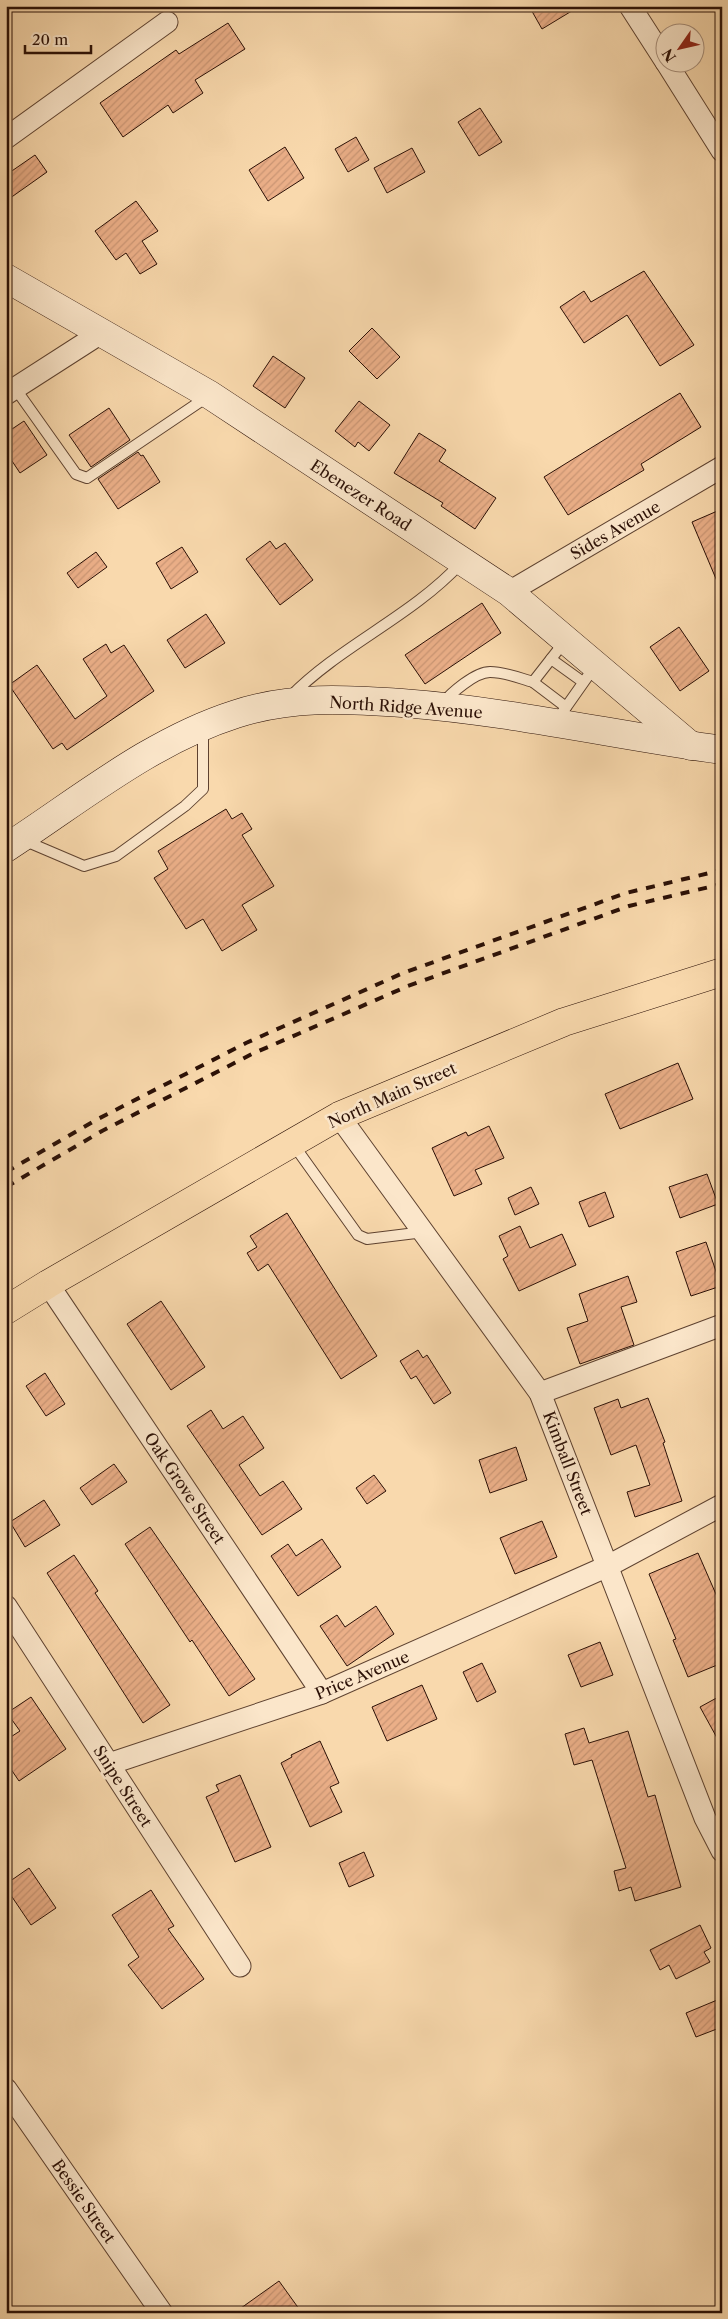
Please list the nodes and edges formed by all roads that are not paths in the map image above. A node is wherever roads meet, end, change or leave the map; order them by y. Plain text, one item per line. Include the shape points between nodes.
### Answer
1 (630, 6) edge
2 (167, 22) dead end
3 (656, 46) edge
4 (672, 72) edge
5 (6, 138) edge
6 (722, 151) edge
7 (6, 278) edge
8 (101, 333) junction
9 (11, 391) edge
10 (210, 395) junction
11 (722, 467) edge
12 (462, 562) junction
13 (509, 592) junction
14 (558, 650) junction
15 (589, 674) junction
16 (532, 682) junction
17 (284, 703) junction
18 (439, 706) junction
19 (561, 714) junction
20 (203, 727) junction
21 (691, 746) junction
22 (722, 750) edge
23 (13, 843) edge
24 (722, 972) edge
25 (339, 1116) junction
26 (292, 1143) junction
27 (424, 1232) junction
28 (48, 1284) junction
29 (6, 1310) edge
30 (722, 1325) edge
31 (540, 1393) junction
32 (722, 1505) edge
33 (608, 1566) junction
34 (6, 1606) edge
35 (322, 1693) junction
36 (109, 1764) junction
37 (722, 1851) edge
38 (240, 1966) dead end
39 (6, 2089) edge
40 (162, 2313) edge

1 - 3 street
2 - 5 street
4 - 6 street
7 - 8 street, Ebenezer Road
8 - 9 street
8 - 10 street, Ebenezer Road
9 - 10 lane via 76,474 87,478
10 - 12 street, Ebenezer Road
11 - 13 street, Sides Avenue
12 - 13 street, Ebenezer Road
12 - 17 lane via 435,589 327,664
13 - 14 street, Ebenezer Road
14 - 15 street, Ebenezer Road
14 - 16 lane
15 - 19 lane
15 - 21 street, Ebenezer Road
16 - 18 lane via 488,672 456,689
16 - 19 lane
17 - 18 street, North Ridge Avenue via 337,699
17 - 20 street, North Ridge Avenue via 236,714
18 - 19 street, North Ridge Avenue
19 - 21 street, North Ridge Avenue
20 - 23 street, North Ridge Avenue via 174,739 115,775
20 - 23 lane via 203,789 116,856 84,866
21 - 22 street, North Ridge Avenue
24 - 25 main road, North Main Street via 564,1022
25 - 26 main road, North Main Street
25 - 27 street, Kimball Street
26 - 27 lane via 358,1236 367,1239
26 - 28 main road, North Main Street
27 - 31 street, Kimball Street
28 - 29 main road, North Main Street
28 - 35 street, Oak Grove Street
30 - 31 street
31 - 33 street, Kimball Street
32 - 33 street, Price Avenue
33 - 35 street, Price Avenue
33 - 37 street, Kimball Street via 705,1818
34 - 36 street, Snipe Street
35 - 36 street, Price Avenue
36 - 38 street, Snipe Street
39 - 40 street, Bessie Street

